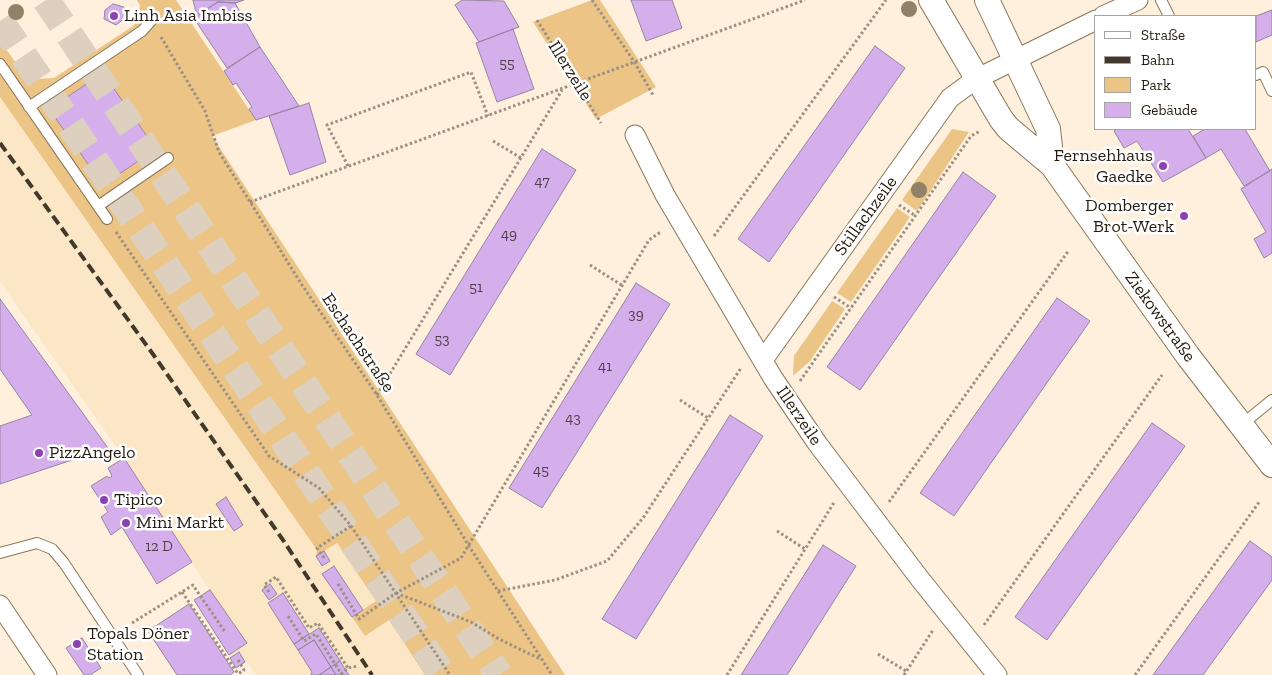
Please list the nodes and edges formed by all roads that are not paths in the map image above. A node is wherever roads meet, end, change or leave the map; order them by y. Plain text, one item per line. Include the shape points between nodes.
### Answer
1 (931, 0) edge
2 (987, 0) edge
3 (1138, 0) edge
4 (1160, 0) edge
5 (1106, 15) edge
6 (1168, 15) edge
7 (151, 21) road end
8 (1094, 21) edge
9 (1013, 60) junction
10 (0, 64) edge
11 (1257, 75) edge
12 (976, 79) junction
13 (1272, 91) edge
14 (29, 107) junction
15 (636, 135) dead end
16 (168, 158) dead end
17 (1052, 165) junction
18 (98, 206) junction
19 (108, 219) road end
20 (763, 360) junction
21 (1272, 400) edge
22 (1240, 426) junction
23 (1272, 465) edge
24 (0, 553) edge
25 (0, 605) edge
26 (46, 675) edge
27 (138, 675) edge
28 (997, 675) edge

1 - 12 street, Ziekowstraße
2 - 9 street, Ziekowstraße
3 - 5 street
4 - 6 lane
7 - 14 lane via 142,31
8 - 9 street, Stillachzeile
9 - 12 street, Stillachzeile
9 - 17 street, Ziekowstraße via 1048,129
10 - 14 lane
11 - 13 lane via 1263,72
12 - 17 street, Ziekowstraße via 1008,128
12 - 20 street, Stillachzeile via 950,98
14 - 18 lane
15 - 20 street, Illerzeile via 665,195
16 - 18 lane
17 - 22 street, Ziekowstraße
18 - 19 lane
20 - 28 street, Illerzeile via 817,443
21 - 22 lane
22 - 23 street, Ziekowstraße
24 - 27 lane via 37,543 52,549
25 - 26 street

